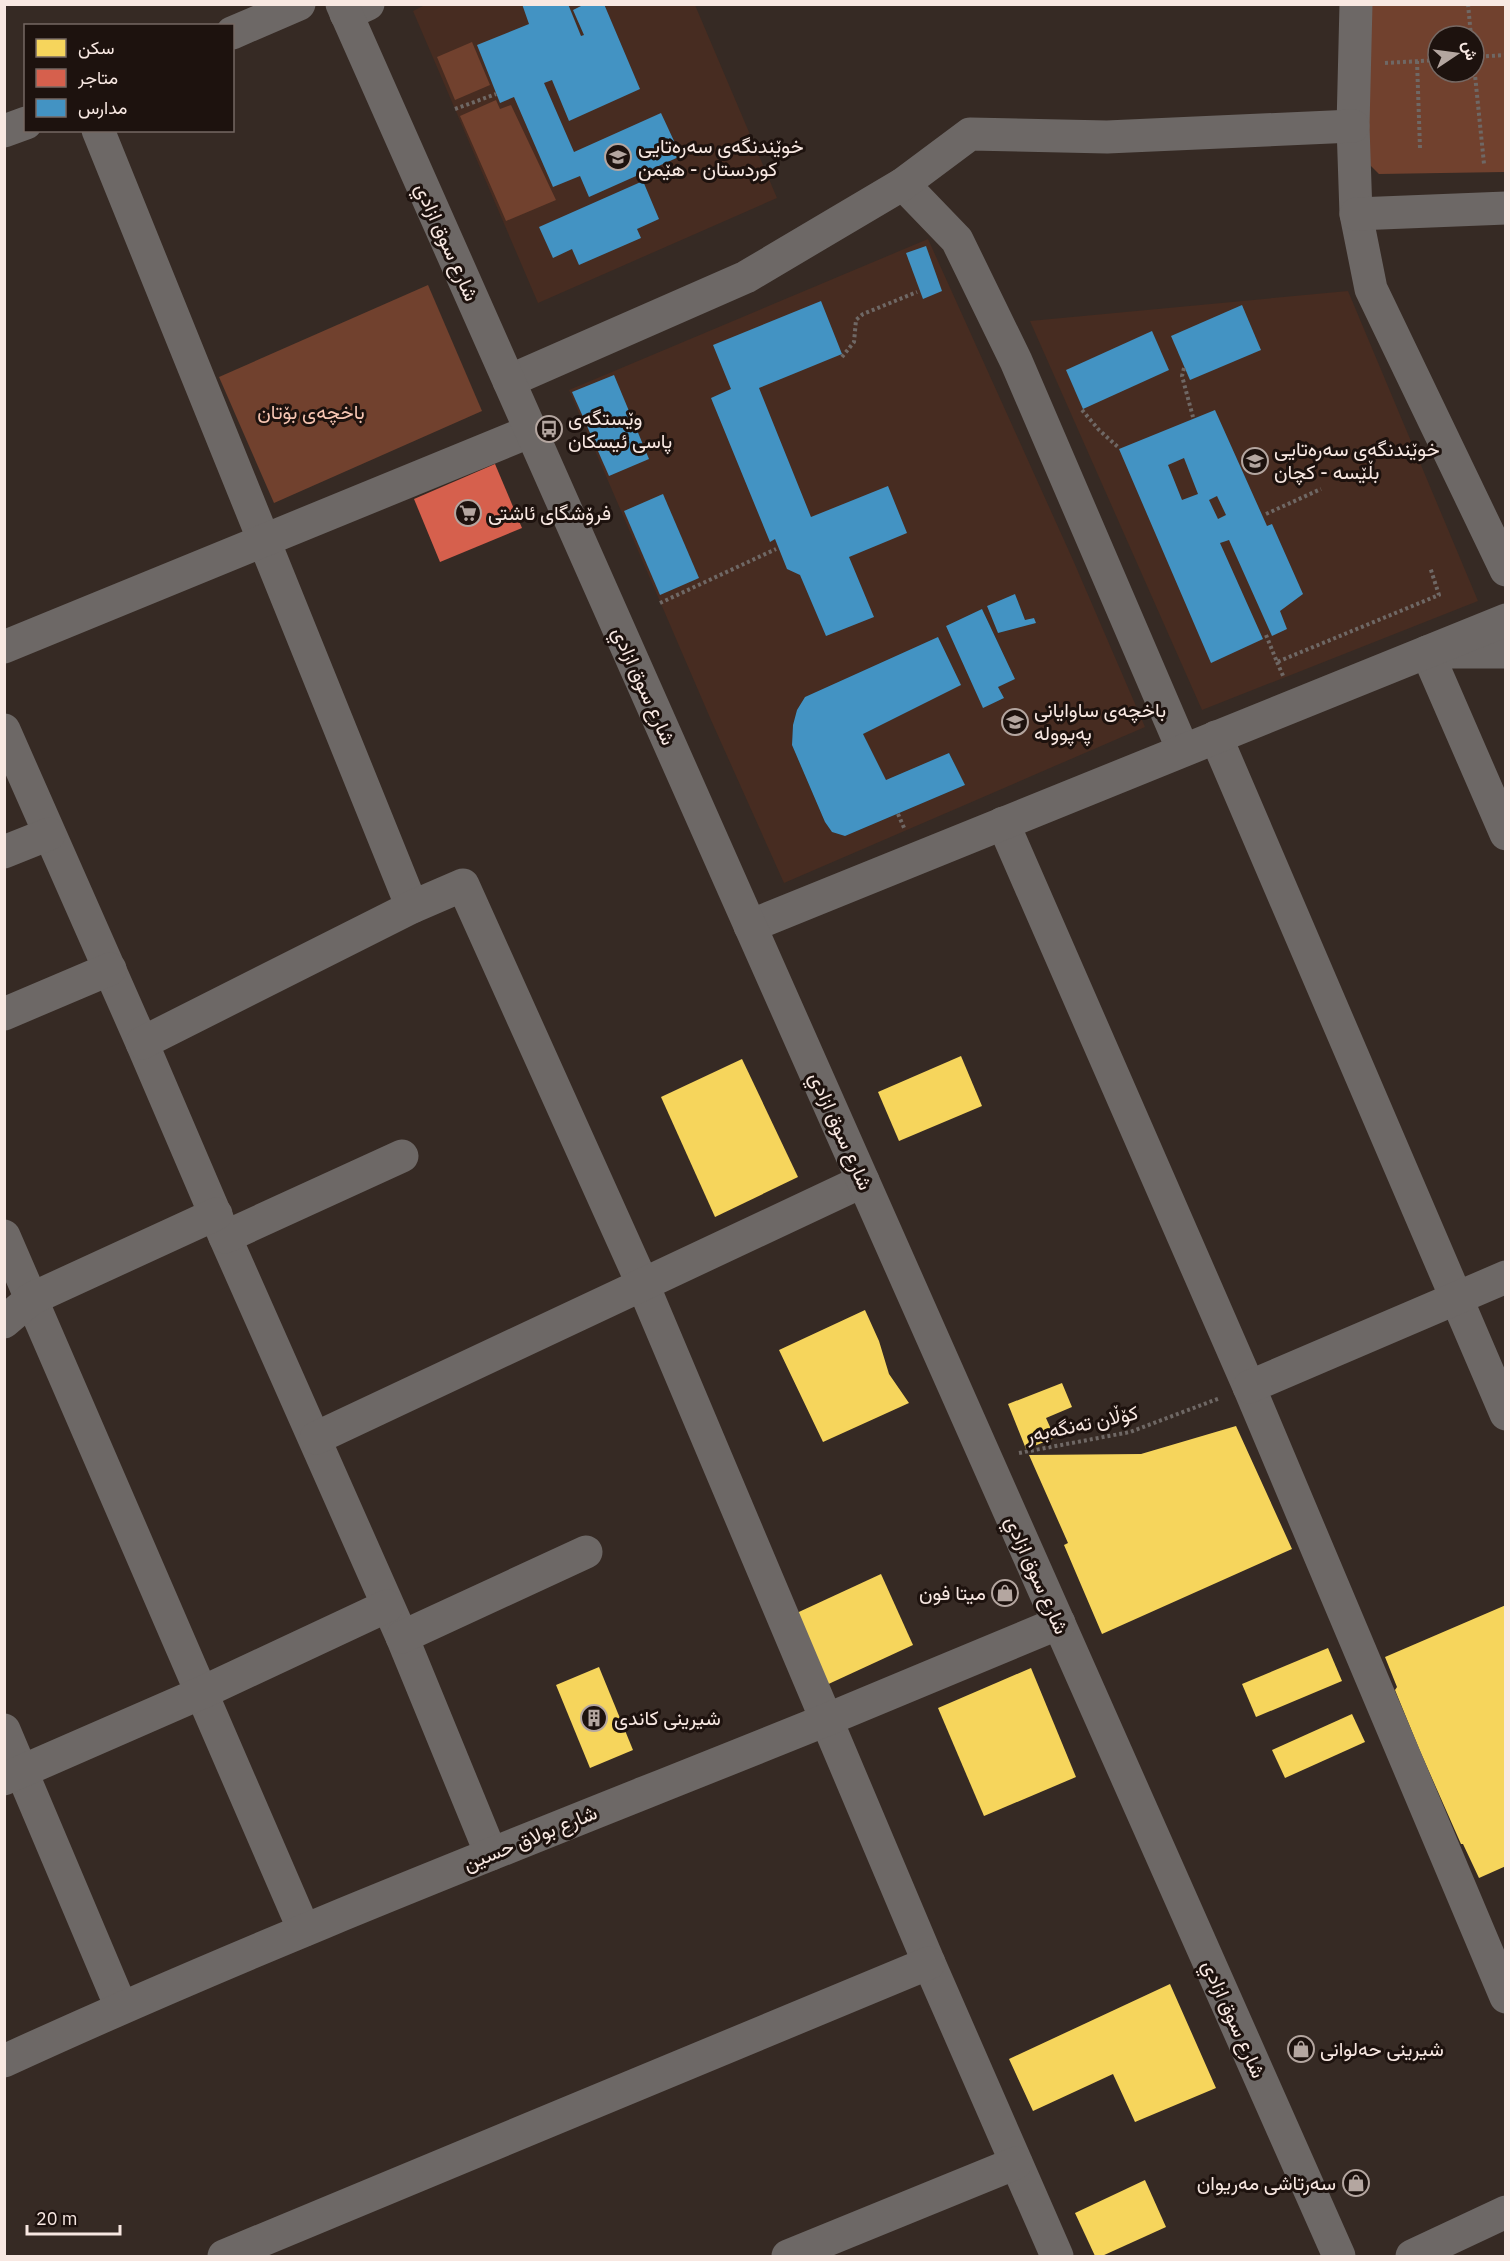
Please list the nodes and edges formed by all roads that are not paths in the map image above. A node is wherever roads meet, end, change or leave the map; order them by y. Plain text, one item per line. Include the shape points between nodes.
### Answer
1 (299, 4) edge
2 (1356, 4) edge
3 (352, 8) edge
4 (234, 32) edge
5 (24, 124) edge
6 (1353, 126) junction
7 (4, 131) edge
8 (99, 132) edge
9 (903, 184) junction
10 (1506, 208) edge
11 (1356, 214) junction
12 (509, 381) junction
13 (531, 431) junction
14 (262, 540) junction
15 (1506, 570) edge
16 (1506, 620) edge
17 (4, 646) edge
18 (1427, 652) junction
19 (1506, 652) edge
20 (4, 730) edge
21 (1216, 737) junction
22 (1184, 750) junction
23 (1004, 823) junction
24 (49, 834) junction
25 (1506, 834) edge
26 (4, 852) edge
27 (412, 907) junction
28 (750, 926) junction
29 (110, 969) junction
30 (4, 1014) edge
31 (142, 1043) junction
32 (402, 1156) dead end
33 (863, 1181) junction
34 (220, 1226) junction
35 (4, 1236) edge
36 (1506, 1276) edge
37 (642, 1285) junction
38 (1455, 1298) junction
39 (31, 1299) junction
40 (4, 1322) edge
41 (1249, 1387) junction
42 (1506, 1414) edge
43 (316, 1438) junction
44 (586, 1552) dead end
45 (387, 1606) junction
46 (1059, 1623) junction
47 (402, 1637) junction
48 (201, 1693) junction
49 (827, 1720) junction
50 (4, 1730) edge
51 (13, 1775) edge
52 (490, 1854) junction
53 (304, 1930) junction
54 (929, 1963) junction
55 (1506, 1997) edge
56 (121, 2007) junction
57 (4, 2061) edge
58 (1016, 2163) junction
59 (1506, 2212) edge
60 (224, 2256) edge
61 (788, 2256) edge
62 (1057, 2256) edge
63 (1340, 2256) edge
64 (1412, 2256) edge

1 - 4 street
2 - 6 street
3 - 12 street, شارع سوق ازادي
5 - 7 street
6 - 9 street via 1107,137 970,134
6 - 11 street
8 - 14 street
9 - 12 street via 746,277
9 - 22 street via 957,240 1016,360
10 - 11 street
11 - 15 street via 1371,289
12 - 13 street, شارع سوق ازادي
13 - 14 street
13 - 28 street, شارع سوق ازادي
14 - 17 street
14 - 27 street
16 - 18 street
18 - 19 street
18 - 21 street
18 - 25 street
20 - 24 street
21 - 22 street
21 - 38 street
22 - 23 street
23 - 28 street
23 - 41 street
24 - 26 street
24 - 29 street
27 - 31 street
27 - 37 street via 463,885
28 - 33 street, شارع سوق ازادي
29 - 30 street
29 - 31 street
31 - 34 street
32 - 34 street
33 - 37 street
33 - 46 street, شارع سوق ازادي
34 - 39 street
34 - 43 street
35 - 39 street
36 - 38 street
37 - 43 street
37 - 49 street
38 - 41 street
38 - 42 street
39 - 40 street
39 - 48 street
41 - 55 street
43 - 45 street
44 - 47 street
45 - 47 street
45 - 48 street
46 - 49 street, شارع بولاق حسين
46 - 63 street, شارع سوق ازادي
47 - 52 street
48 - 51 street
48 - 53 street
49 - 52 street, شارع بولاق حسين
49 - 54 street
50 - 51 street
51 - 56 street
52 - 53 street, شارع بولاق حسين
53 - 56 street, شارع بولاق حسين
54 - 58 street
54 - 60 street
56 - 57 street, شارع بولاق حسين
58 - 61 street
58 - 62 street
59 - 64 street

